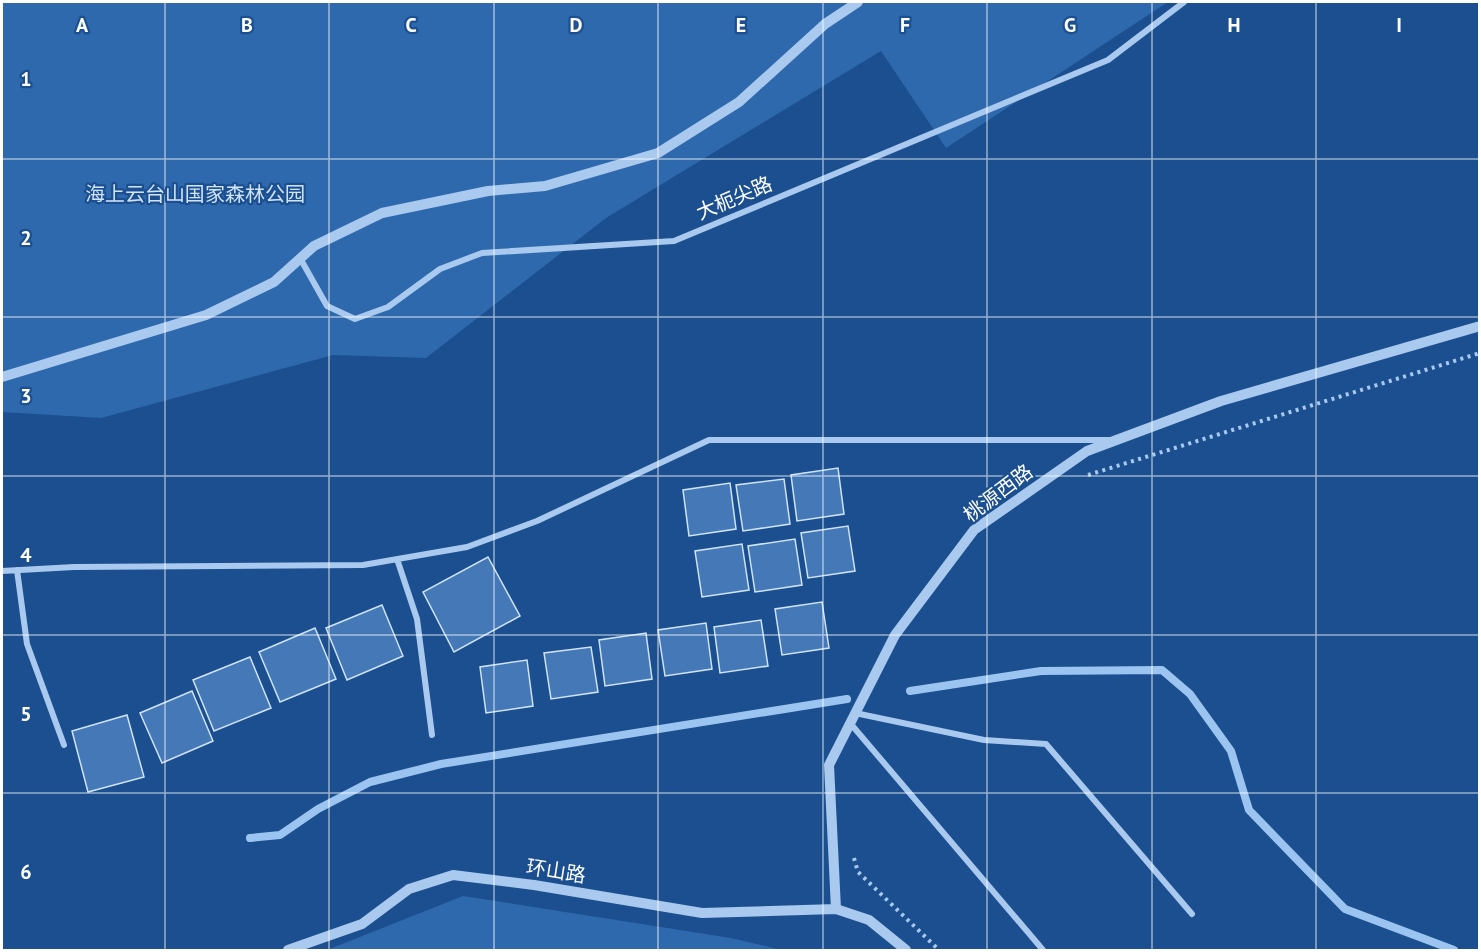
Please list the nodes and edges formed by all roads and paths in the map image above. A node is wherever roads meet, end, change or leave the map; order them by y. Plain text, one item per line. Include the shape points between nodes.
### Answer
1 (858, 2) edge
2 (1184, 2) edge
3 (300, 258) junction
4 (1479, 326) edge
5 (1479, 353) edge
6 (2, 377) edge
7 (1115, 441) junction
8 (1078, 478) dead end
9 (397, 559) junction
10 (17, 570) junction
11 (2, 571) edge
12 (853, 718) junction
13 (432, 735) dead end
14 (64, 745) dead end
15 (851, 850) dead end
16 (836, 909) junction
17 (1192, 914) dead end
18 (288, 951) edge
19 (906, 951) edge
20 (939, 951) edge
21 (1043, 951) edge

1 - 3 street via 825,24 738,102 658,153 545,186 488,191 382,213 314,246
2 - 3 street, 大枙尖路 via 1108,60 674,241 482,253 440,269 388,307 355,319 327,306
3 - 6 street via 274,282 206,315
4 - 7 street, 桃源西路 via 1221,402
5 - 8 path
7 - 9 street via 709,440 537,521 467,547
7 - 12 street, 桃源西路 via 1087,451 974,530 895,635
9 - 10 street via 363,565
9 - 13 street via 417,619
10 - 11 street
10 - 14 street via 27,644
12 - 16 street, 桃源西路 via 829,765
12 - 17 street via 984,740 1046,744
12 - 21 street
15 - 20 path via 858,872
16 - 18 street, 环山路 via 702,913 453,875 409,890 362,924
16 - 19 street via 869,920

